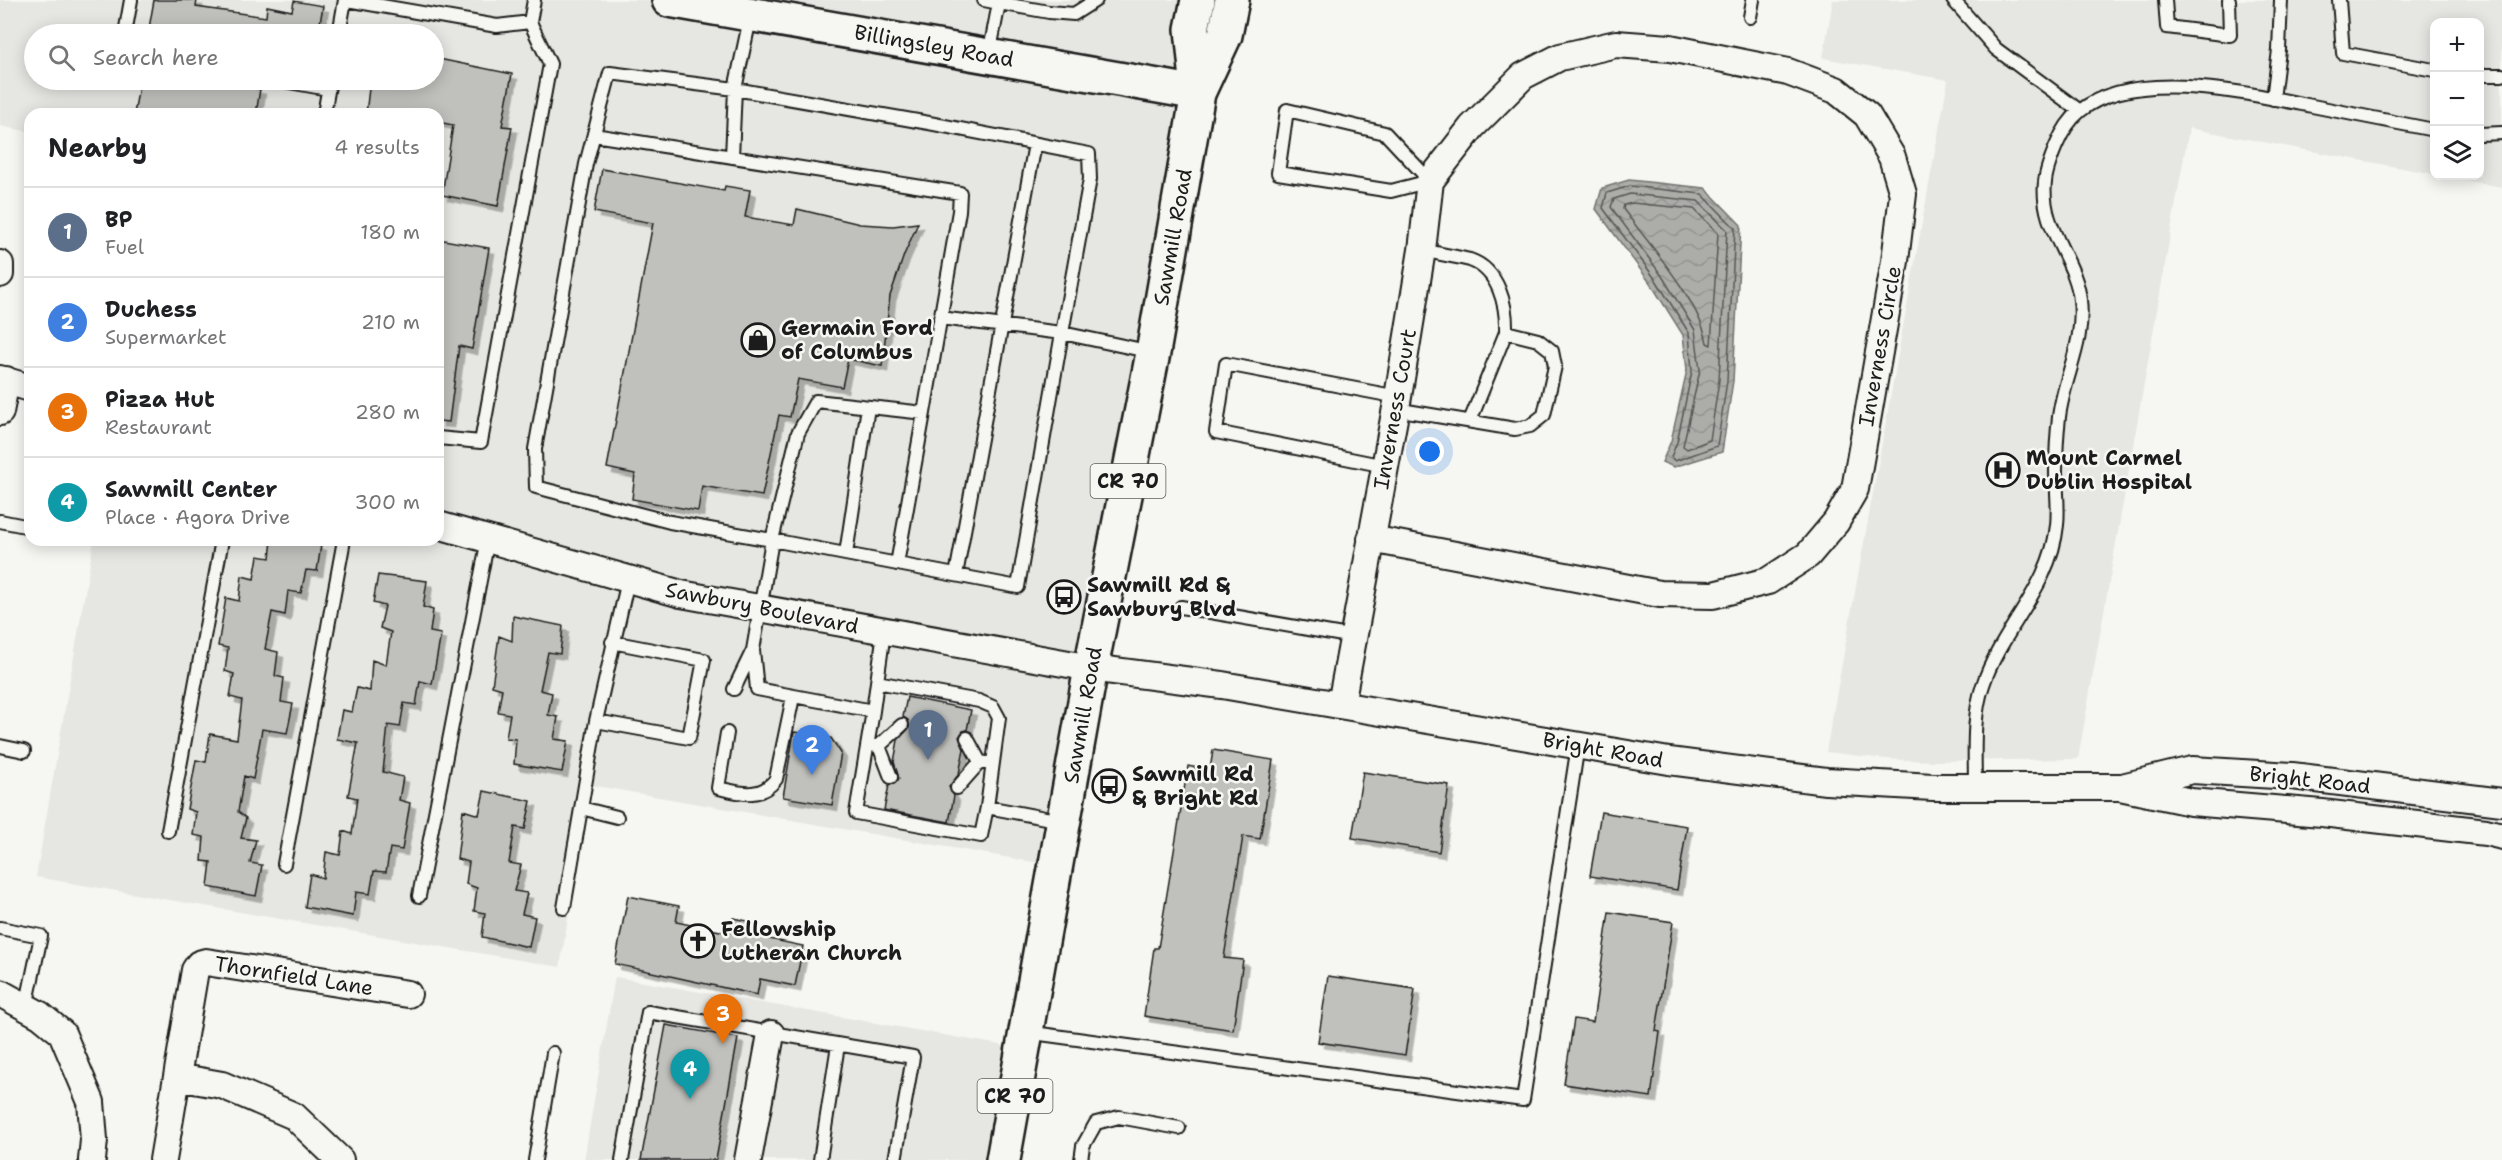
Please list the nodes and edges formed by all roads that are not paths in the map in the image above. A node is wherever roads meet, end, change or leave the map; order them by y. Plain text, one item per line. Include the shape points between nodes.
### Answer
1 (131, 0) edge
2 (346, 0) edge
3 (534, 0) edge
4 (669, 0) edge
5 (984, 0) edge
6 (1096, 0) edge
7 (1198, 0) edge
8 (1232, 0) edge
9 (1753, 0) edge
10 (1953, 0) edge
11 (2165, 0) edge
12 (2229, 0) edge
13 (2281, 0) edge
14 (2339, 0) edge
15 (999, 3) junction
16 (1050, 6) edge
17 (752, 7) edge
18 (1750, 17) dead end
19 (530, 22) junction
20 (127, 24) edge
21 (341, 24) edge
22 (989, 56) junction
23 (2430, 69) edge
24 (2484, 75) edge
25 (2502, 75) edge
26 (735, 89) junction
27 (328, 90) edge
28 (1198, 93) junction
29 (2273, 99) junction
30 (325, 108) edge
31 (2080, 111) junction
32 (2430, 129) edge
33 (2502, 133) edge
34 (2484, 134) edge
35 (594, 135) junction
36 (1035, 144) junction
37 (732, 157) junction
38 (1430, 181) junction
39 (1422, 250) junction
40 (0, 264) edge
41 (0, 274) edge
42 (940, 318) junction
43 (1001, 326) junction
44 (1506, 332) junction
45 (1062, 333) junction
46 (1153, 353) junction
47 (12, 382) edge
48 (1397, 403) junction
49 (868, 407) junction
50 (0, 412) edge
51 (924, 413) junction
52 (1470, 422) junction
53 (444, 439) edge
54 (1385, 466) junction
55 (0, 521) edge
56 (24, 525) edge
57 (444, 527) edge
58 (488, 539) junction
59 (1371, 539) junction
60 (772, 540) junction
61 (221, 546) edge
62 (343, 546) edge
63 (846, 554) junction
64 (897, 564) junction
65 (956, 575) junction
66 (628, 580) junction
67 (1181, 607) dead end
68 (761, 609) junction
69 (884, 632) junction
70 (1354, 636) junction
71 (612, 642) junction
72 (753, 650) junction
73 (1091, 668) junction
74 (877, 682) junction
75 (734, 689) dead end
76 (793, 697) junction
77 (1341, 704) junction
78 (873, 711) junction
79 (596, 721) junction
80 (902, 725) dead end
81 (727, 733) dead end
82 (967, 738) dead end
83 (1578, 745) junction
84 (0, 746) edge
85 (873, 746) junction
86 (24, 752) dead end
87 (986, 763) junction
88 (891, 777) dead end
89 (1975, 787) junction
90 (2120, 787) junction
91 (957, 788) dead end
92 (2502, 802) edge
93 (987, 807) junction
94 (581, 808) junction
95 (616, 818) dead end
96 (1064, 821) junction
97 (168, 831) dead end
98 (2502, 836) edge
99 (284, 864) dead end
100 (419, 896) dead end
101 (564, 908) dead end
102 (0, 928) edge
103 (0, 993) edge
104 (408, 994) dead end
105 (26, 1007) junction
106 (1026, 1032) junction
107 (771, 1034) junction
108 (838, 1045) junction
109 (553, 1053) dead end
110 (177, 1077) junction
111 (1179, 1128) dead end
112 (92, 1160) edge
113 (163, 1160) edge
114 (340, 1160) edge
115 (535, 1160) edge
116 (622, 1160) edge
117 (748, 1160) edge
118 (820, 1160) edge
119 (895, 1160) edge
120 (1003, 1160) edge
121 (1081, 1160) edge

1 - 20 lane
2 - 19 lane via 497,26
2 - 21 lane
3 - 19 lane
4 - 17 main road, Billingsley Road
5 - 15 lane
6 - 16 lane via 1074,14
7 - 28 main road, Sawmill Road / CR 70 via 1192,29
8 - 28 main road, Sawmill Road / CR 70 via 1225,35
9 - 18 lane
10 - 31 lane via 1996,49
11 - 12 lane via 2167,27 2230,35
13 - 29 lane via 2280,50
14 - 23 lane via 2343,53
15 - 16 lane
15 - 22 lane
17 - 22 main road, Billingsley Road
17 - 26 lane
19 - 53 lane via 550,64 481,442
22 - 28 main road, Billingsley Road
24 - 25 lane
26 - 35 lane via 610,73
26 - 36 lane
26 - 37 lane
27 - 30 lane
28 - 46 main road, Sawmill Road / CR 70
29 - 31 lane via 2199,87 2166,87 2106,97
29 - 32 lane
31 - 89 lane via 2063,131 2045,180 2046,211 2080,299 2080,339 2065,385 2057,441 2058,524 2040,585 2004,638 1982,685 1976,727
33 - 34 lane
35 - 37 lane
35 - 60 lane via 535,449 536,487 670,522
36 - 43 lane
36 - 45 lane via 1089,154 1090,179
37 - 42 lane via 960,193
38 - 38 lane via 1391,191 1278,173 1287,110 1385,134
38 - 39 street, Inverness Court
38 - 59 street, Inverness Circle via 1472,127 1523,76 1560,57 1616,44 1670,48 1788,72 1836,90 1867,115 1892,158 1903,194 1855,489 1836,522 1808,555 1768,580 1713,595 1660,594
39 - 44 lane via 1472,261 1489,273 1499,288 1506,312
39 - 48 street, Inverness Court
40 - 41 street
42 - 43 lane
42 - 51 lane
43 - 45 lane
43 - 65 lane
44 - 52 lane
44 - 52 lane via 1538,340 1552,351 1555,366 1544,415 1530,426 1515,429
45 - 46 lane
45 - 65 lane via 1018,587
46 - 73 main road, Sawmill Road / CR 70
47 - 50 street
48 - 52 lane
48 - 54 street, Inverness Court
48 - 54 lane via 1226,364 1216,432
49 - 51 lane
49 - 60 lane via 816,401 798,433
49 - 63 lane
51 - 64 lane
54 - 59 street, Inverness Court
55 - 56 lane
57 - 58 street, Sawbury Boulevard
58 - 66 street, Sawbury Boulevard
58 - 100 lane
59 - 70 street, Inverness Court
60 - 63 lane
60 - 68 lane
61 - 97 lane
62 - 99 lane
63 - 64 lane
64 - 65 lane
66 - 68 street, Sawbury Boulevard
66 - 71 lane
67 - 70 lane
68 - 69 street, Sawbury Boulevard
68 - 72 lane
69 - 73 street, Sawbury Boulevard
69 - 74 lane
70 - 77 street, Inverness Court
71 - 79 lane
71 - 79 lane via 704,660 689,738
72 - 75 lane
72 - 76 lane via 757,689
73 - 77 street, Bright Road
73 - 96 main road, Sawmill Road / CR 70
74 - 78 lane
74 - 87 lane via 993,707 999,718
76 - 78 lane
76 - 81 lane via 776,779 762,792 750,794 718,788
77 - 83 street, Bright Road
78 - 85 lane
79 - 94 lane
80 - 85 lane
82 - 87 lane
83 - 89 street, Bright Road via 1826,781
83 - 106 lane via 1523,1100
84 - 86 lane
85 - 88 lane
85 - 93 lane via 856,813 981,836
87 - 91 lane
87 - 93 lane
89 - 90 street, Bright Road
90 - 92 street, Bright Road via 2192,770 2292,776
90 - 98 street, Bright Road via 2191,802 2322,813
93 - 96 lane
94 - 95 lane
94 - 101 lane
96 - 106 main road, Sawmill Road / CR 70
102 - 105 lane via 41,936
103 - 105 street
104 - 110 street, Thornfield Lane via 206,962 195,970
105 - 112 street via 62,1033 91,1102
106 - 120 main road, Sawmill Road / CR 70
107 - 108 lane
107 - 116 lane via 648,1012
107 - 117 street
108 - 118 lane
108 - 119 lane via 913,1057
109 - 115 lane
110 - 113 street, Thornfield Lane
110 - 114 street via 222,1085 294,1116
111 - 121 lane via 1119,1117 1096,1123 1083,1146

